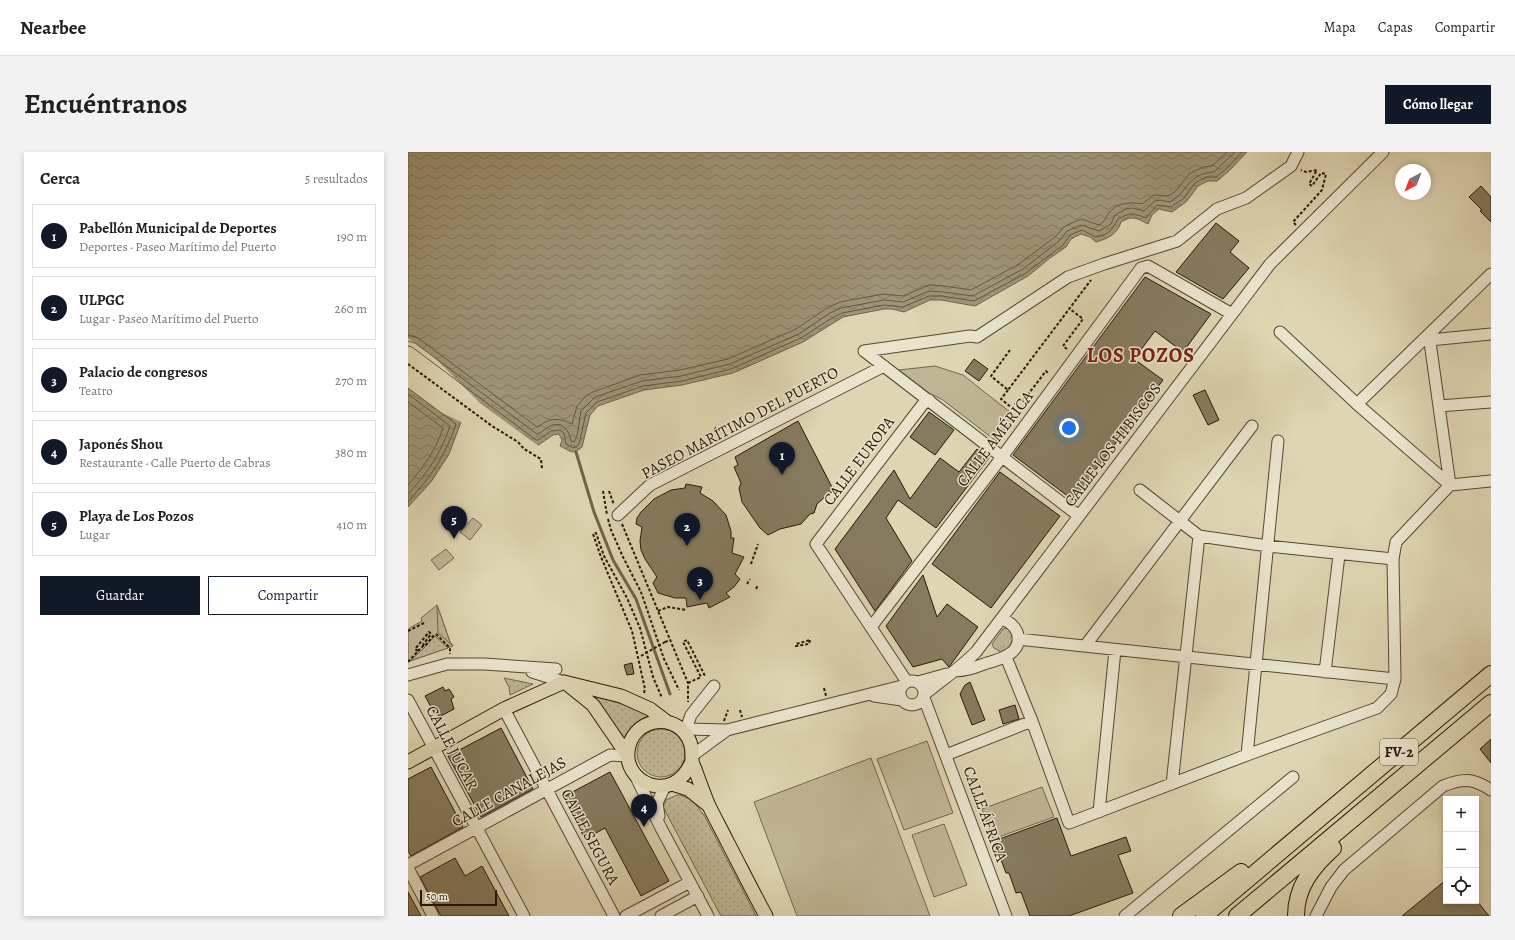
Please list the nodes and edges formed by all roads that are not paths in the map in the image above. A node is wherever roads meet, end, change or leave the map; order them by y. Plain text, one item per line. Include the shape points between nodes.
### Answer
1 (1298, 152) edge
2 (1383, 152) edge
3 (1491, 274) edge
4 (1232, 314) junction
5 (1280, 332) dead end
6 (1491, 334) edge
7 (1429, 338) junction
8 (884, 366) junction
9 (930, 400) junction
10 (1491, 402) edge
11 (1357, 404) junction
12 (1439, 406) junction
13 (1252, 426) dead end
14 (1278, 441) dead end
15 (1002, 457) junction
16 (1491, 481) edge
17 (1450, 485) junction
18 (1140, 490) dead end
19 (618, 515) road end
20 (1079, 516) junction
21 (1180, 521) junction
22 (1199, 536) junction
23 (1268, 546) junction
24 (1339, 555) junction
25 (1393, 559) junction
26 (1016, 600) junction
27 (1001, 619) junction
28 (871, 627) junction
29 (1015, 628) junction
30 (1018, 639) junction
31 (1085, 646) junction
32 (1116, 650) junction
33 (1006, 657) junction
34 (1186, 657) junction
35 (1256, 664) junction
36 (515, 666) junction
37 (556, 669) dead end
38 (953, 672) junction
39 (1325, 672) junction
40 (1491, 674) edge
41 (408, 675) edge
42 (1395, 679) junction
43 (564, 682) junction
44 (909, 683) junction
45 (714, 686) dead end
46 (865, 695) junction
47 (921, 699) junction
48 (408, 700) edge
49 (902, 700) junction
50 (1491, 703) edge
51 (504, 709) junction
52 (1032, 721) junction
53 (680, 724) junction
54 (727, 730) junction
55 (433, 747) junction
56 (946, 754) junction
57 (1247, 755) junction
58 (628, 756) junction
59 (693, 758) junction
60 (408, 762) edge
61 (634, 773) junction
62 (1292, 777) dead end
63 (1396, 782) junction
64 (1172, 784) junction
65 (669, 785) junction
66 (547, 790) junction
67 (1491, 790) edge
68 (710, 806) junction
69 (1098, 812) junction
70 (477, 828) junction
71 (661, 828) junction
72 (1307, 829) junction
73 (408, 867) edge
74 (690, 882) junction
75 (698, 896) junction
76 (434, 916) edge
77 (524, 916) edge
78 (614, 916) edge
79 (626, 916) edge
80 (661, 916) edge
81 (708, 916) edge
82 (766, 916) edge
83 (1006, 916) edge
84 (1125, 916) edge
85 (1182, 916) edge
86 (1204, 916) edge
87 (1237, 916) edge
88 (1296, 916) edge
89 (1316, 916) edge

1 - 8 street via 1291,166 1246,198 1217,209 1177,241 1068,277 977,337 864,350
2 - 4 street, CALLE LOS HIBISCOS via 1270,264
3 - 7 street
4 - 15 street, CALLE AMÉRICA via 1148,266 1141,268
4 - 20 street, CALLE LOS HIBISCOS
5 - 11 street
6 - 7 street
7 - 11 street
7 - 12 street
8 - 9 street
8 - 19 street, PASEO MARÍTIMO DEL PUERTO via 650,485
9 - 15 street
9 - 28 street, CALLE EUROPA via 923,404 816,544
10 - 12 street
11 - 17 street
12 - 17 street
13 - 21 street
14 - 23 street
15 - 20 street
15 - 28 street, CALLE AMÉRICA
16 - 17 street
17 - 25 street via 1396,542
18 - 21 street
20 - 26 street, CALLE LOS HIBISCOS
21 - 22 street
21 - 31 street
22 - 23 street
22 - 34 street
23 - 24 street
23 - 35 street
24 - 25 street
24 - 39 street
25 - 42 street
26 - 27 street, CALLE LOS HIBISCOS
26 - 29 street
27 - 29 street via 1011,623
27 - 38 street, CALLE LOS HIBISCOS via 976,652
28 - 44 street
29 - 30 street
30 - 31 street
30 - 33 street via 1014,651
31 - 32 street
32 - 34 street
32 - 69 street
33 - 38 street via 965,671
33 - 52 street
34 - 35 street
34 - 64 street
35 - 39 street
35 - 57 street
36 - 37 street
36 - 41 street via 447,664
36 - 43 street
38 - 44 street
38 - 47 street, CALLE LOS HIBISCOS
39 - 42 street
40 - 72 highway, FV-2
42 - 57 street via 1391,694 1377,708
43 - 51 main road
43 - 53 main road via 621,696
43 - 58 main road via 593,705
44 - 46 street
44 - 47 street via 923,687
44 - 49 street via 900,693
45 - 53 street
46 - 49 street
46 - 54 street
47 - 49 street via 908,705
47 - 56 street, CALLE ÁFRICA via 922,708 934,722
48 - 55 street, CALLE JUCAR
50 - 63 highway, FV-2
51 - 55 main road
51 - 66 street, CALLE SEGURA
52 - 56 street
52 - 69 street via 1069,823
53 - 54 street
53 - 58 main road via 657,721 639,729 631,741
53 - 59 main road via 689,738
54 - 59 street
55 - 60 main road
55 - 70 street, CALLE JUCAR
56 - 83 street, CALLE ÁFRICA
57 - 64 street
58 - 61 main road
58 - 66 street, CALLE CANALEJAS via 610,755
59 - 65 main road via 688,771 681,779
59 - 68 main road
61 - 65 main road via 648,784
61 - 71 street
62 - 84 street
63 - 87 highway, FV-2
63 - 88 highway via 1376,808 1307,875 1297,898
64 - 69 street
65 - 68 main road via 688,789
65 - 71 street via 656,803
66 - 70 street, CALLE CANALEJAS
66 - 78 street, CALLE SEGURA
67 - 89 street via 1467,780 1443,786 1344,870 1331,887
68 - 82 main road
70 - 73 street, CALLE CANALEJAS
70 - 77 street, CALLE JUCAR
71 - 74 street
72 - 85 highway via 1277,846
72 - 86 highway, FV-2
73 - 76 street
74 - 75 street
74 - 79 street
75 - 80 street
75 - 81 street

